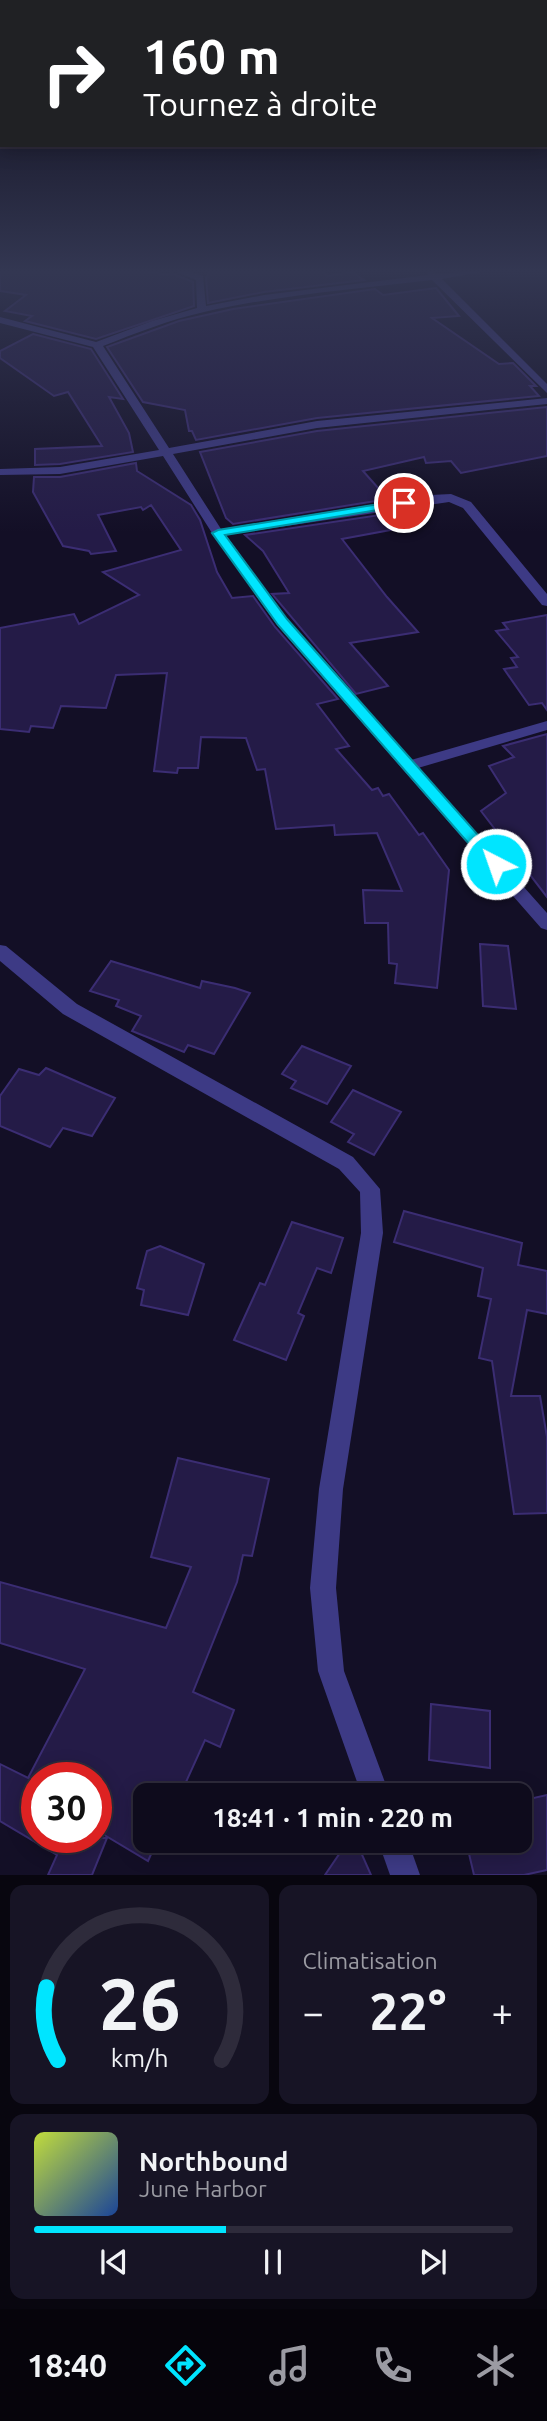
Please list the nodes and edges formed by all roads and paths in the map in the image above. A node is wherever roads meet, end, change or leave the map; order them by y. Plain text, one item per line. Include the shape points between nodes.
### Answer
1 (105, 358) edge
2 (516, 358) edge
3 (547, 390) edge
4 (547, 401) edge
5 (163, 450) junction
6 (0, 472) edge
7 (218, 533) junction
8 (547, 601) edge
9 (547, 725) edge
10 (410, 765) junction
11 (547, 924) edge
12 (0, 951) edge
13 (371, 1783) edge
14 (397, 1853) edge
15 (405, 1875) edge

1 - 5 street
2 - 3 street
4 - 5 street via 256,433
5 - 6 street via 80,468
5 - 7 street
7 - 8 street via 451,498 467,505
7 - 10 street via 282,622
9 - 10 street
10 - 11 street
12 - 13 street via 70,1009 346,1163 370,1189 372,1233 331,1489 323,1588 331,1671
14 - 15 street

